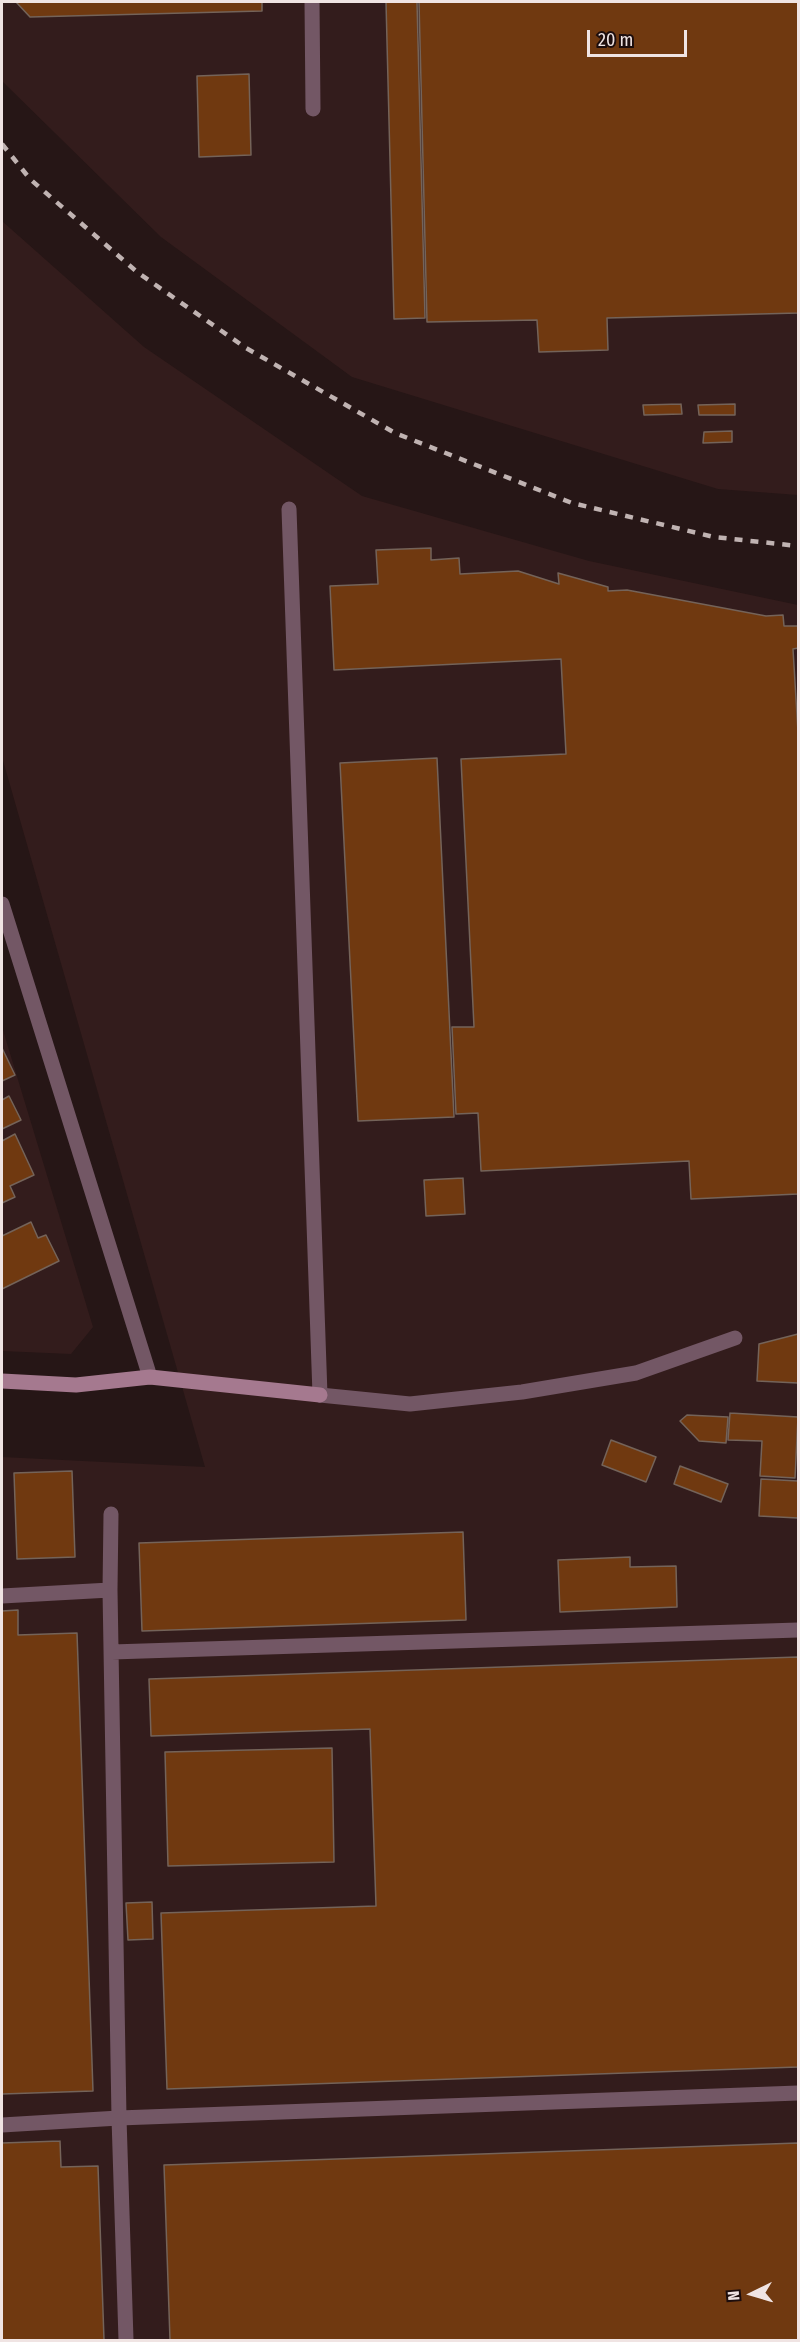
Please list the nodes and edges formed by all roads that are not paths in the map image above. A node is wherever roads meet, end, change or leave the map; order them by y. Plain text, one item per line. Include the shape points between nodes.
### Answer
1 (312, 2) edge
2 (313, 110) dead end
3 (289, 509) dead end
4 (2, 904) edge
5 (735, 1338) dead end
6 (150, 1377) junction
7 (2, 1381) edge
8 (320, 1395) junction
9 (111, 1514) dead end
10 (110, 1590) junction
11 (2, 1596) edge
12 (798, 1630) edge
13 (112, 1652) junction
14 (798, 2093) edge
15 (119, 2118) junction
16 (2, 2125) edge
17 (126, 2340) edge

1 - 2 street
3 - 8 street
4 - 6 street
5 - 8 street via 636,1372 522,1392 410,1404
6 - 7 street via 76,1385
6 - 8 street
9 - 10 street
10 - 11 street
10 - 13 street
12 - 13 street
13 - 15 street
14 - 15 street
15 - 16 street
15 - 17 street

